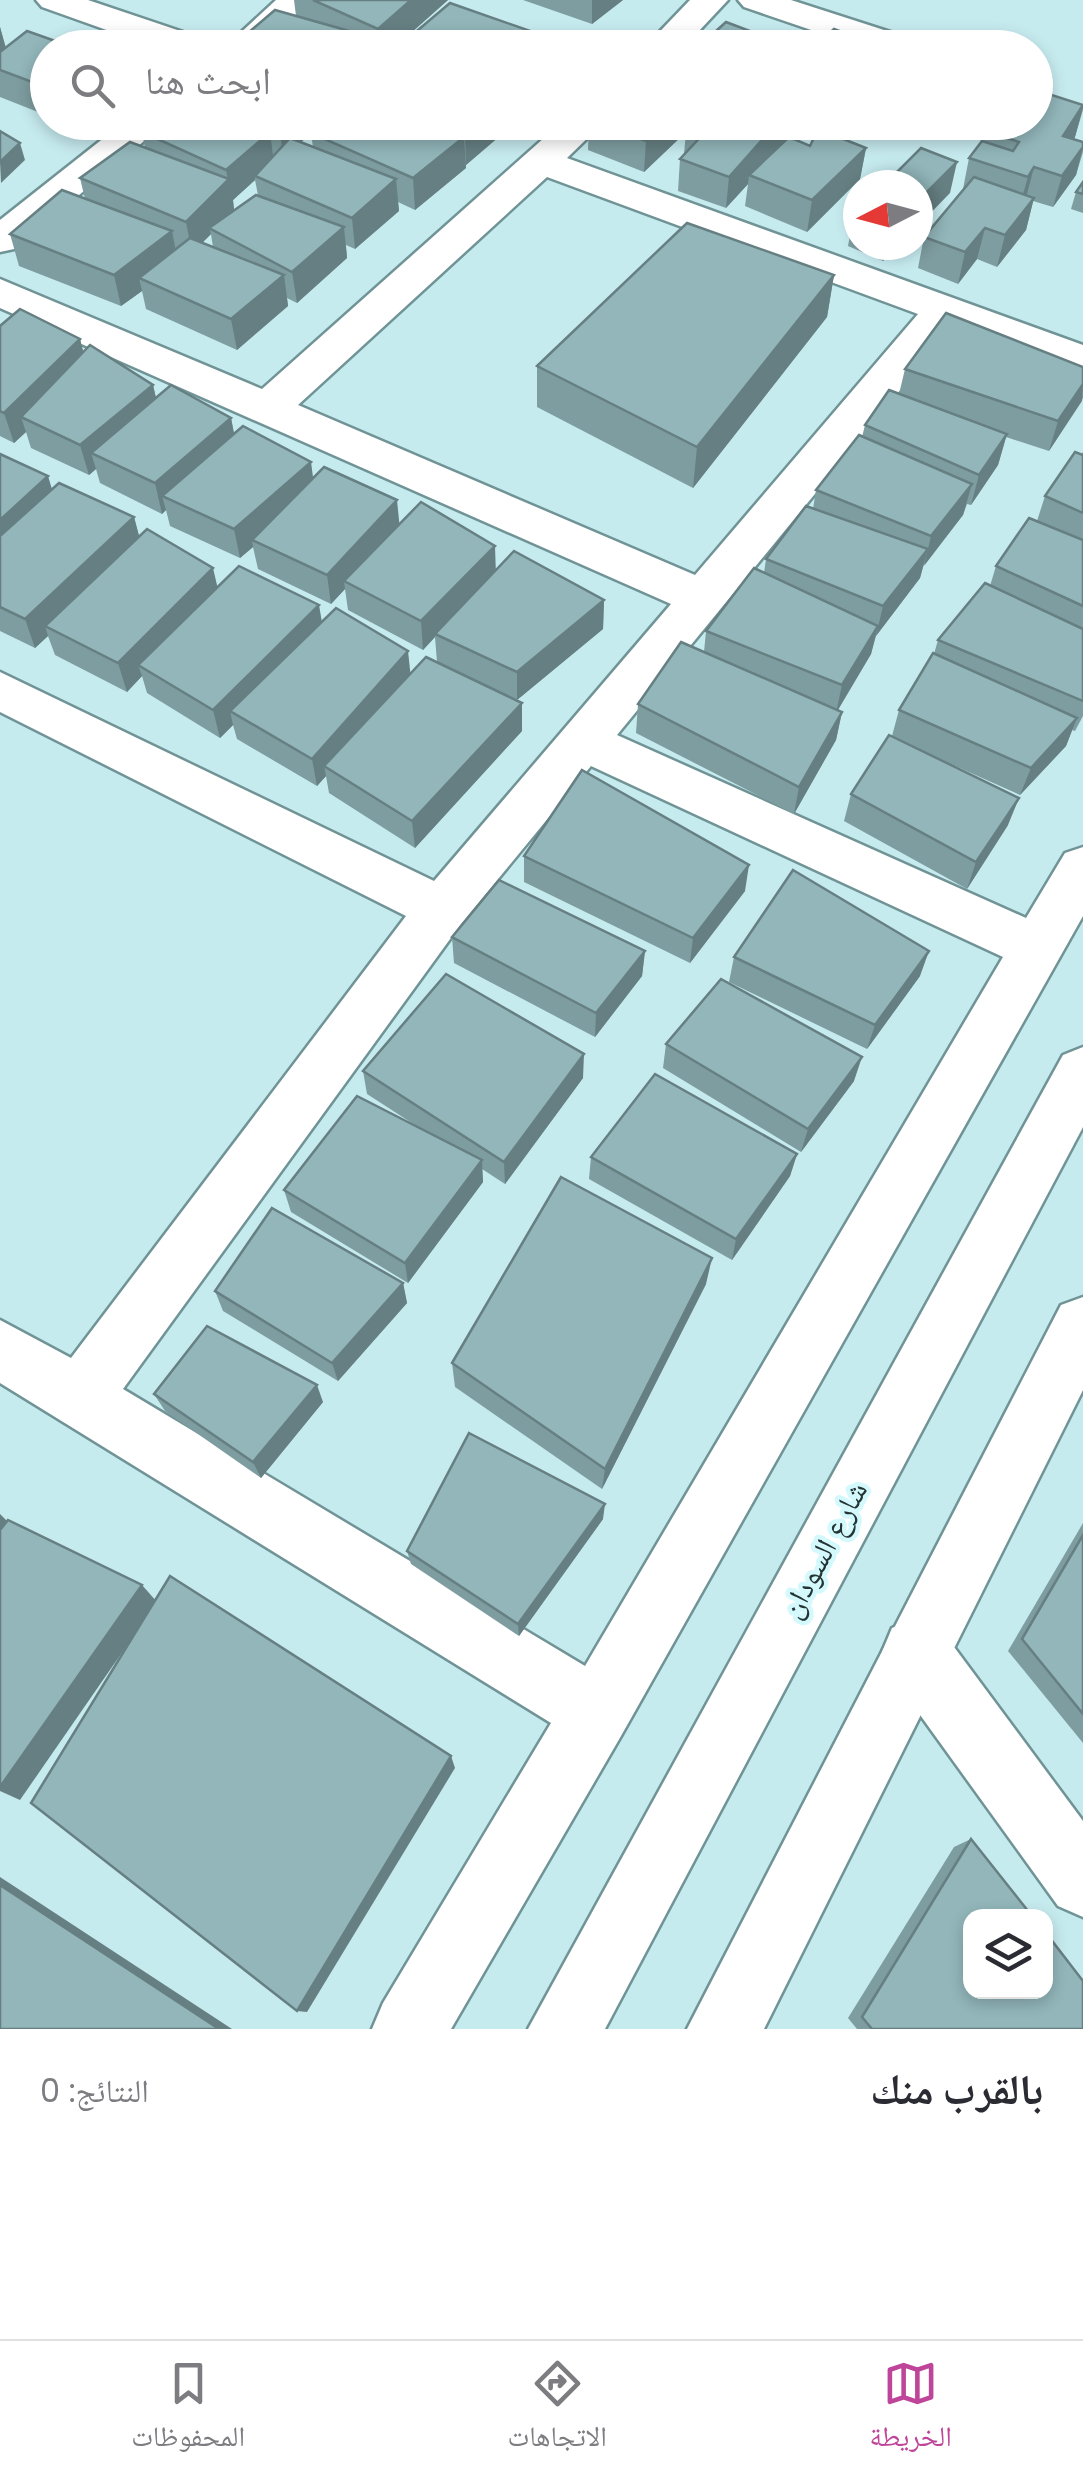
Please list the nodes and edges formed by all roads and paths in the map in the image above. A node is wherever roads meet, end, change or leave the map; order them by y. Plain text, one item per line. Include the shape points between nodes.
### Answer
1 (54, 0) edge
2 (298, 0) edge
3 (710, 0) edge
4 (756, 0) edge
5 (142, 30) edge
6 (263, 30) edge
7 (680, 30) edge
8 (847, 30) edge
9 (125, 140) edge
10 (567, 140) edge
11 (544, 162) junction
12 (0, 240) edge
13 (0, 292) edge
14 (943, 310) junction
15 (1083, 360) edge
16 (270, 406) junction
17 (700, 596) junction
18 (1, 692) edge
19 (586, 742) junction
20 (1083, 868) edge
21 (442, 910) junction
22 (1036, 947) junction
23 (1083, 1072) edge
24 (1083, 1326) edge
25 (0, 1349) edge
26 (80, 1397) junction
27 (916, 1652) junction
28 (597, 1712) junction
29 (1083, 1881) edge
30 (409, 2029) edge
31 (565, 2029) edge
32 (724, 2029) edge

1 - 5 street
2 - 6 street
3 - 7 street
4 - 8 street
9 - 12 street
10 - 11 street
11 - 14 street
11 - 16 street
13 - 16 street
14 - 15 street
14 - 17 street
16 - 17 street
17 - 19 street
18 - 21 street
19 - 21 street
19 - 22 street
20 - 22 street
21 - 26 street
22 - 28 street
23 - 31 street, شارع السودان
24 - 27 street
25 - 26 street
26 - 28 street
27 - 29 street
27 - 32 street
28 - 30 street

